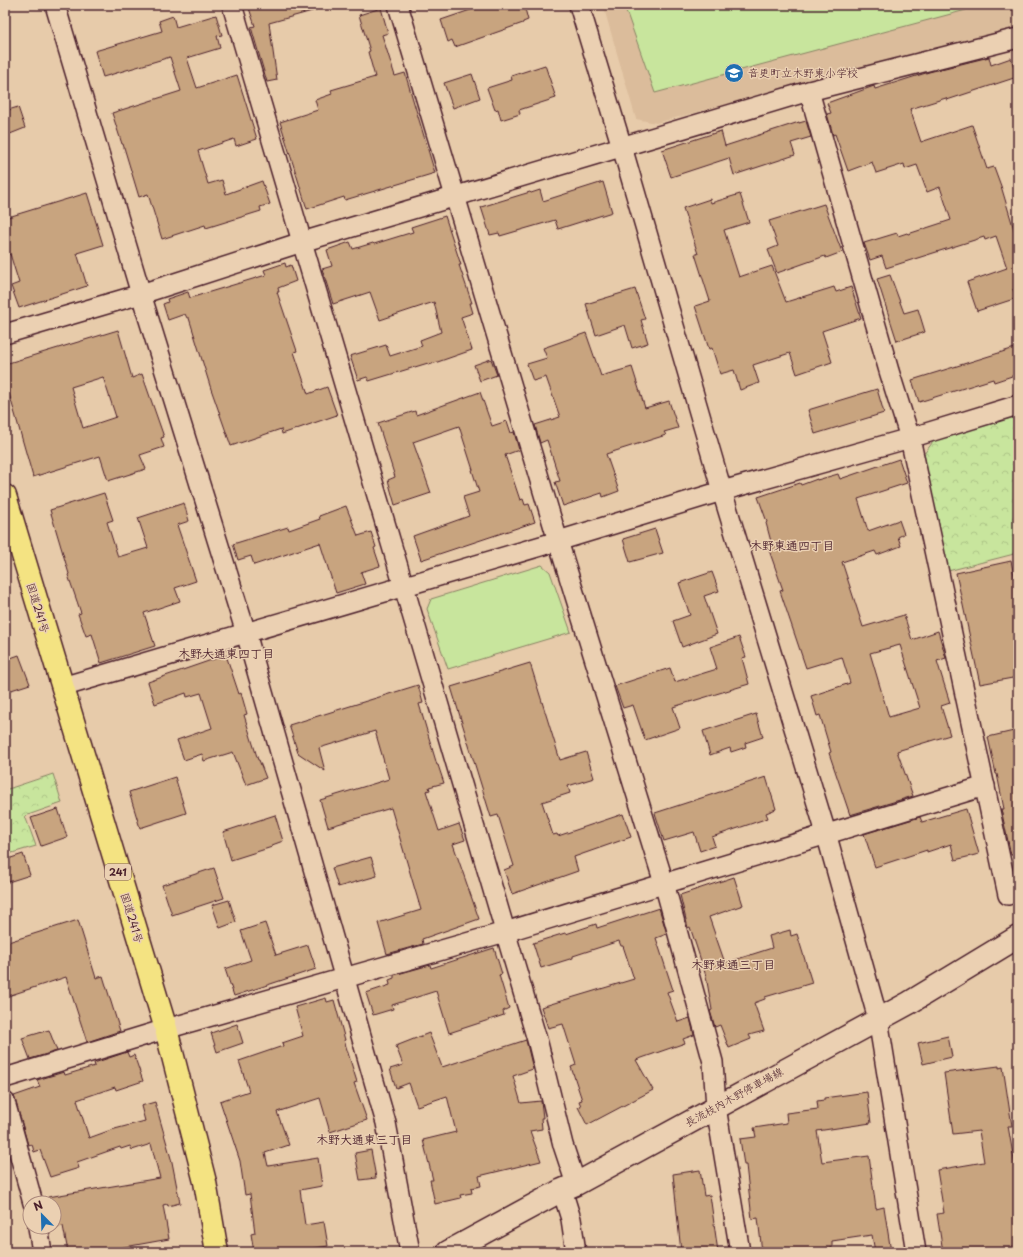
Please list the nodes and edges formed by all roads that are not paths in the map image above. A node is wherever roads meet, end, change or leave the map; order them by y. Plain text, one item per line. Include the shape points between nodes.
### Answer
1 (55, 5) edge
2 (232, 5) edge
3 (398, 5) edge
4 (578, 5) edge
5 (1018, 38) edge
6 (809, 91) junction
7 (622, 147) junction
8 (456, 196) junction
9 (302, 242) junction
10 (141, 294) junction
11 (5, 334) edge
12 (1018, 405) edge
13 (910, 438) junction
14 (722, 491) junction
15 (5, 496) edge
16 (558, 541) junction
17 (404, 587) junction
18 (246, 634) junction
19 (62, 687) junction
20 (985, 786) junction
21 (826, 833) junction
22 (664, 883) junction
23 (1018, 890) edge
24 (505, 932) junction
25 (1018, 937) edge
26 (345, 978) junction
27 (878, 1019) junction
28 (166, 1029) junction
29 (5, 1078) edge
30 (5, 1102) edge
31 (716, 1106) junction
32 (569, 1187) junction
33 (31, 1195) edge
34 (39, 1235) edge
35 (42, 1252) edge
36 (217, 1252) edge
37 (410, 1252) edge
38 (448, 1252) edge
39 (576, 1252) edge
40 (740, 1252) edge
41 (916, 1252) edge

1 - 10 street
2 - 9 street
3 - 8 street
4 - 7 street
5 - 6 street
6 - 7 street
6 - 13 street via 886,364
7 - 8 street
7 - 14 street
8 - 9 street
8 - 16 street
9 - 10 street
9 - 17 street
10 - 11 street
10 - 18 street
12 - 13 street
13 - 14 street
13 - 20 street
14 - 16 street
14 - 21 street
15 - 19 highway, 国道241号 / 241
16 - 17 street
16 - 22 street
17 - 18 street
17 - 24 street
18 - 19 street
18 - 26 street
19 - 28 highway, 国道241号 / 241
20 - 21 street
20 - 23 street via 1008,895
21 - 22 street
21 - 27 street
22 - 24 street
22 - 31 street via 713,1062
24 - 26 street
24 - 32 street via 538,1043 563,1146
25 - 27 main road, 長流枝内木野停車場線
26 - 28 street
26 - 37 street via 386,1123
27 - 31 main road, 長流枝内木野停車場線
27 - 41 street
28 - 29 street
28 - 36 highway, 国道241号 / 241 via 205,1182
30 - 33 street
31 - 32 main road, 長流枝内木野停車場線
31 - 40 street
32 - 38 main road, 長流枝内木野停車場線
32 - 39 street
34 - 35 street

